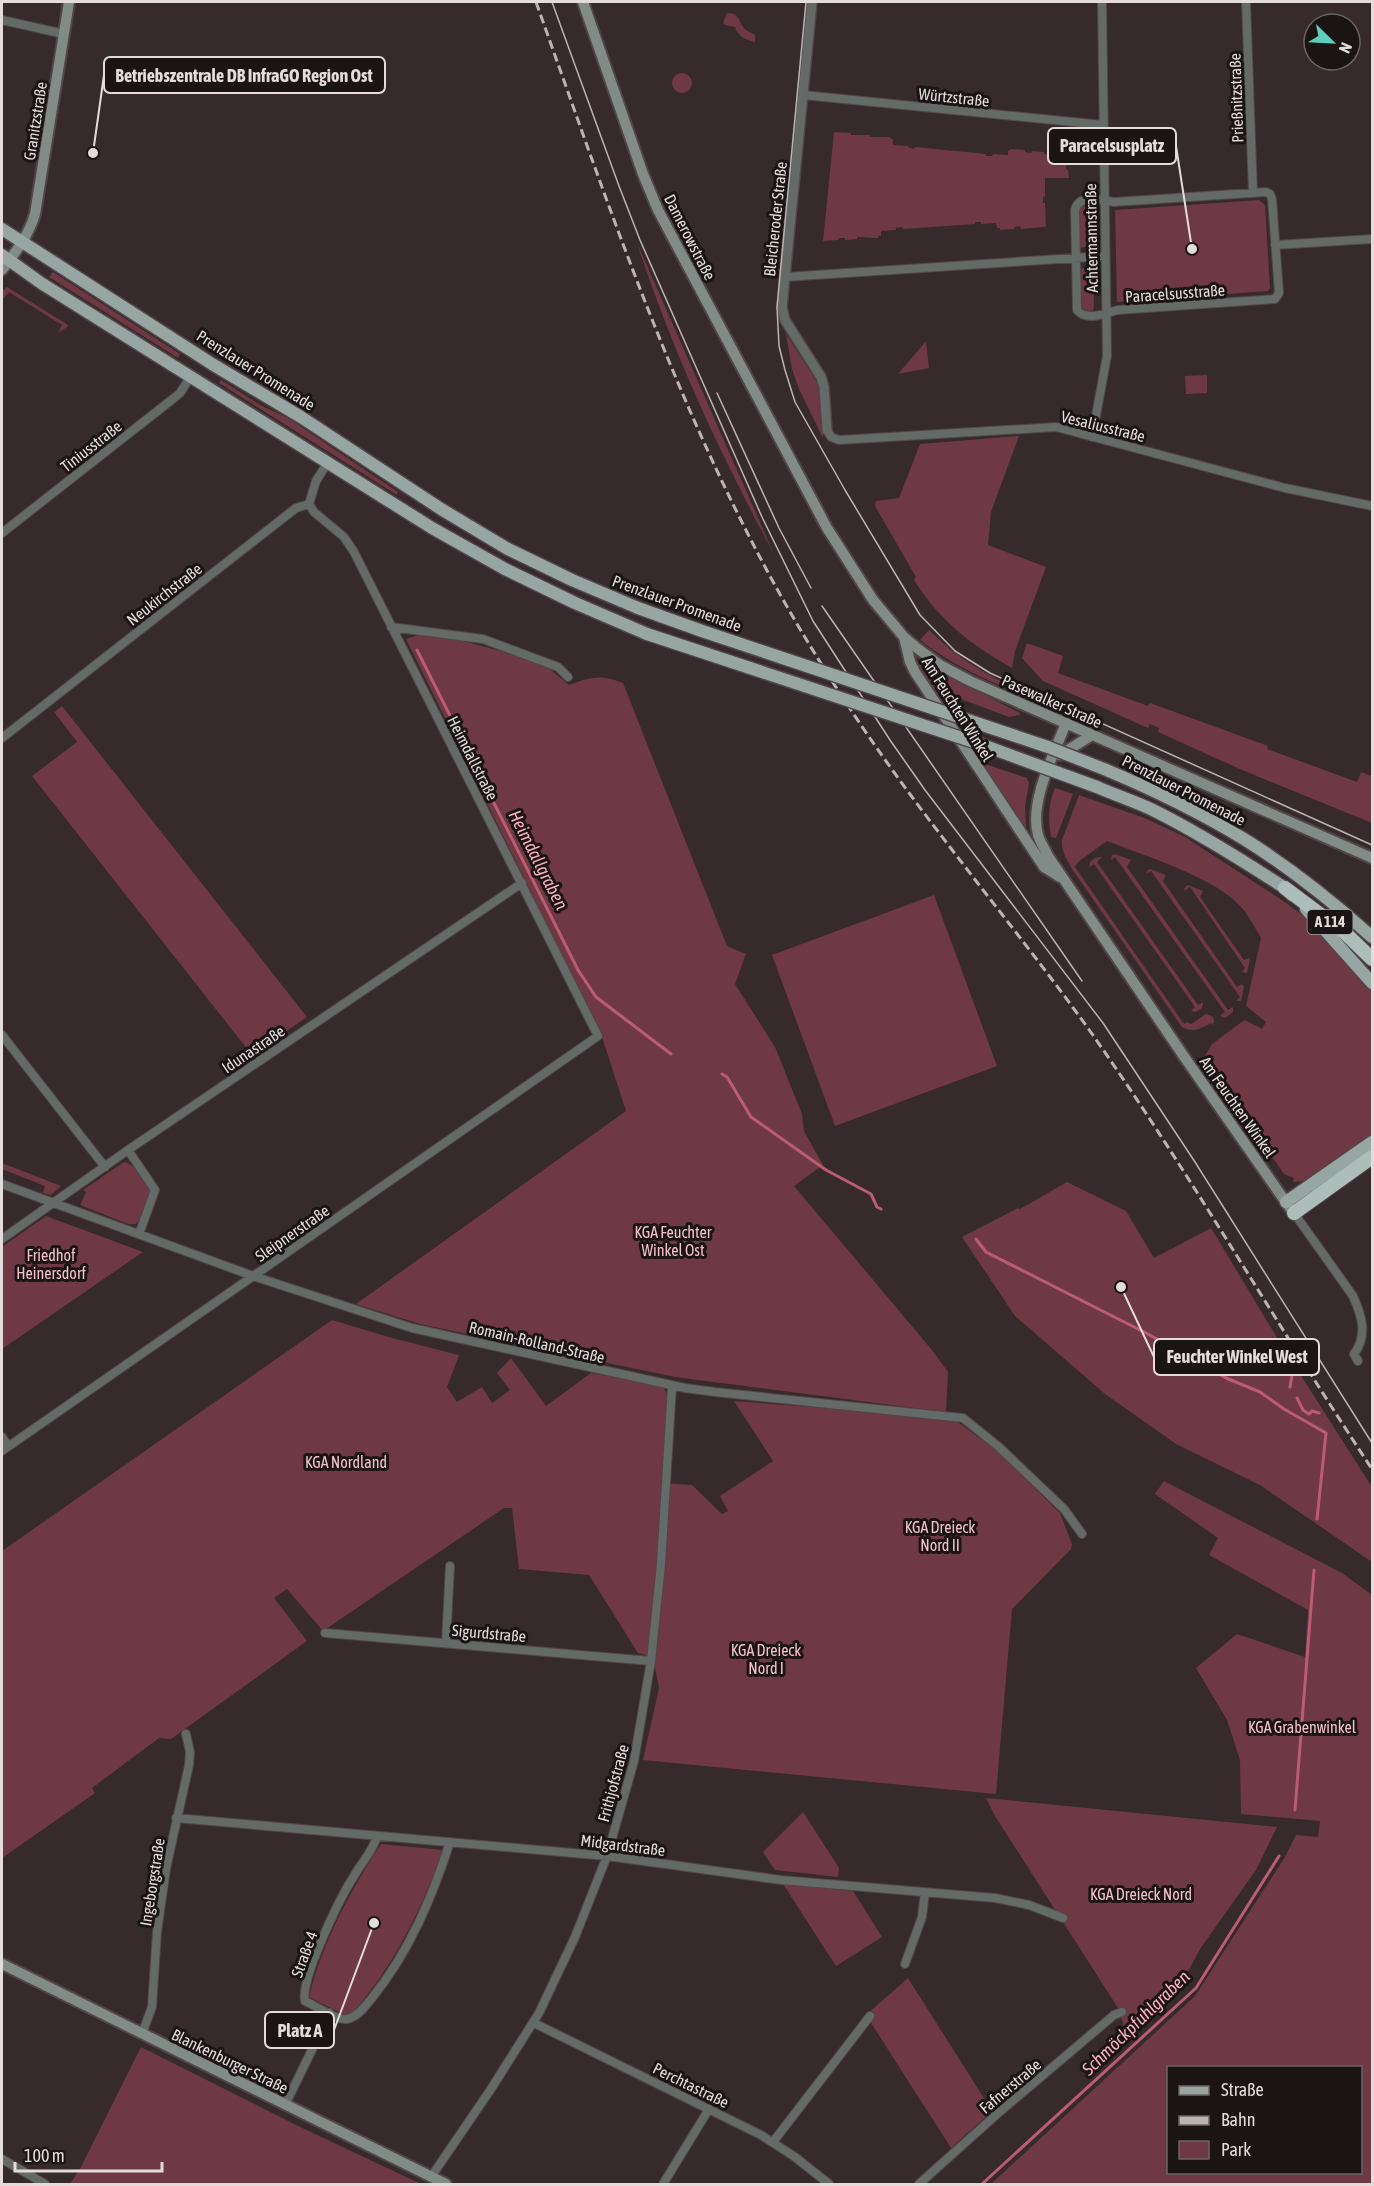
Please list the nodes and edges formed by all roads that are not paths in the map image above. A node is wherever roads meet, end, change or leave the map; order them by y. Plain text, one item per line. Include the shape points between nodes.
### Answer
1 (69, 2) edge
2 (582, 2) edge
3 (812, 2) edge
4 (1102, 2) edge
5 (1245, 2) edge
6 (2, 20) edge
7 (64, 34) junction
8 (803, 95) junction
9 (1103, 125) junction
10 (1253, 193) junction
11 (1104, 200) junction
12 (2, 229) edge
13 (1372, 239) edge
14 (22, 242) junction
15 (1275, 245) junction
16 (1105, 256) junction
17 (1076, 259) junction
18 (4, 262) edge
19 (785, 278) junction
20 (1105, 313) junction
21 (191, 376) junction
22 (827, 430) joint
23 (1092, 436) junction
24 (328, 462) junction
25 (799, 475) joint
26 (309, 504) junction
27 (1372, 506) edge
28 (2, 533) edge
29 (391, 627) junction
30 (904, 637) junction
31 (568, 677) dead end
32 (1065, 723) junction
33 (1092, 735) junction
34 (2, 738) edge
35 (1052, 760) junction
36 (1372, 858) edge
37 (1060, 877) junction
38 (522, 883) junction
39 (1285, 888) junction
40 (1372, 937) edge
41 (1372, 959) edge
42 (1372, 983) edge
43 (2, 1035) edge
44 (598, 1036) joint
45 (1372, 1142) edge
46 (128, 1150) junction
47 (1372, 1157) edge
48 (105, 1167) junction
49 (2, 1184) edge
50 (54, 1203) junction
51 (1290, 1207) junction
52 (139, 1234) junction
53 (2, 1239) edge
54 (253, 1276) junction
55 (1358, 1361) dead end
56 (672, 1386) junction
57 (2, 1437) edge
58 (5, 1448) edge
59 (1082, 1534) dead end
60 (450, 1566) dead end
61 (325, 1633) dead end
62 (446, 1643) junction
63 (651, 1661) junction
64 (186, 1734) dead end
65 (176, 1818) junction
66 (376, 1836) junction
67 (450, 1842) junction
68 (607, 1856) junction
69 (925, 1892) junction
70 (1063, 1918) dead end
71 (2, 1964) edge
72 (905, 1964) dead end
73 (1122, 2012) dead end
74 (330, 2013) junction
75 (870, 2016) dead end
76 (534, 2023) junction
77 (142, 2034) junction
78 (285, 2105) junction
79 (709, 2109) junction
80 (773, 2142) junction
81 (2, 2159) edge
82 (431, 2177) junction
83 (45, 2184) edge
84 (446, 2184) edge
85 (663, 2184) edge
86 (829, 2184) edge
87 (919, 2184) edge

1 - 7 main road, Granitzstraße
2 - 25 main road, Damerowstraße via 658,210
3 - 8 street, Bleicheroder Straße
4 - 9 street, Achtermannstraße
5 - 10 street, Prießnitzstraße
6 - 7 street
7 - 14 main road, Granitzstraße via 35,214
8 - 9 street, Würtzstraße
8 - 19 street, Bleicheroder Straße
9 - 11 street, Achtermannstraße
10 - 11 street, Paracelsusstraße
10 - 15 street, Paracelsusstraße via 1266,192 1272,196
11 - 16 street, Achtermannstraße
11 - 17 street, Paracelsusstraße via 1077,204
12 - 14 main road, Prenzlauer Promenade
13 - 15 street
14 - 18 main road, Granitzstraße
14 - 40 main road, Prenzlauer Promenade, bridge via 508,549 638,608 1026,739 1158,792 1245,840 1296,875
15 - 20 street, Paracelsusstraße via 1278,293 1272,300
16 - 17 street
16 - 20 street, Achtermannstraße
17 - 19 street
17 - 20 street, Paracelsusstraße via 1077,310 1084,315
18 - 21 main road, Prenzlauer Promenade
19 - 22 street, Bleicheroder Straße via 783,315 821,377
20 - 23 street, Achtermannstraße via 1107,356
21 - 24 main road, Prenzlauer Promenade
21 - 28 street, Tiniusstraße via 174,398
22 - 23 street, Vesaliusstraße via 834,439 1056,427
23 - 27 street, Vesaliusstraße via 1285,488
24 - 26 street via 316,481
24 - 39 main road, Prenzlauer Promenade, bridge via 432,528 575,603 647,634 1009,754 1151,809
25 - 30 main road, Pasewalker Straße via 873,600
26 - 29 street, Heimdallstraße via 344,537
26 - 34 street, Neukirchstraße via 296,508
29 - 31 street via 483,639 545,661
29 - 38 street, Heimdallstraße
30 - 32 main road, Pasewalker Straße via 940,665
30 - 37 main road, Am Feuchten Winkel via 910,662 947,722 1044,867
32 - 33 main road, Pasewalker Straße
32 - 35 main road, Am Feuchten Winkel
33 - 35 main road
33 - 36 main road, Pasewalker Straße
35 - 37 main road, Am Feuchten Winkel via 1038,805 1037,822 1038,834
37 - 51 main road, Am Feuchten Winkel
38 - 44 street, Heimdallstraße
38 - 46 street, Idunastraße
39 - 41 highway, A 114 via 1345,933
39 - 42 main road, Prenzlauer Promenade
43 - 48 street
44 - 54 street, Sleipnerstraße
45 - 51 main road
46 - 48 street, Idunastraße
46 - 52 street via 155,1190
47 - 51 highway
48 - 50 street, Idunastraße
49 - 50 street, Romain-Rolland-Straße
50 - 52 street, Romain-Rolland-Straße
50 - 53 street, Idunastraße
51 - 55 street, Am Feuchten Winkel via 1360,1311 1364,1330 1354,1354
52 - 54 street, Romain-Rolland-Straße
54 - 56 street, Romain-Rolland-Straße via 412,1328
54 - 58 street, Sleipnerstraße
56 - 59 street, Romain-Rolland-Straße via 963,1418 1064,1509
56 - 63 street, Frithjofstraße
57 - 58 street
60 - 62 street
61 - 62 street, Sigurdstraße
62 - 63 street, Sigurdstraße
63 - 68 street, Frithjofstraße via 634,1761
64 - 65 street, Ingeborgstraße via 189,1765
65 - 66 street, Midgardstraße
65 - 77 street, Ingeborgstraße via 158,1922 152,2007
66 - 67 street, Midgardstraße
66 - 74 street, Straße 4 via 338,1904 305,1991 306,2001
67 - 68 street, Midgardstraße
67 - 74 street via 424,1913 384,1983 362,2010 348,2019
68 - 69 street, Midgardstraße via 781,1880
68 - 76 street, Frithjofstraße via 560,1973
69 - 70 street, Midgardstraße via 995,1898
69 - 72 street via 922,1917
71 - 77 main road, Blankenburger Straße
73 - 87 street, Fafnerstraße
74 - 78 street
75 - 80 street
76 - 79 street, Perchtastraße
76 - 82 street, Frithjofstraße
77 - 78 main road, Blankenburger Straße
78 - 82 main road, Blankenburger Straße
79 - 80 street, Perchtastraße
79 - 85 street
80 - 86 street, Perchtastraße
81 - 83 street
82 - 84 main road, Blankenburger Straße

